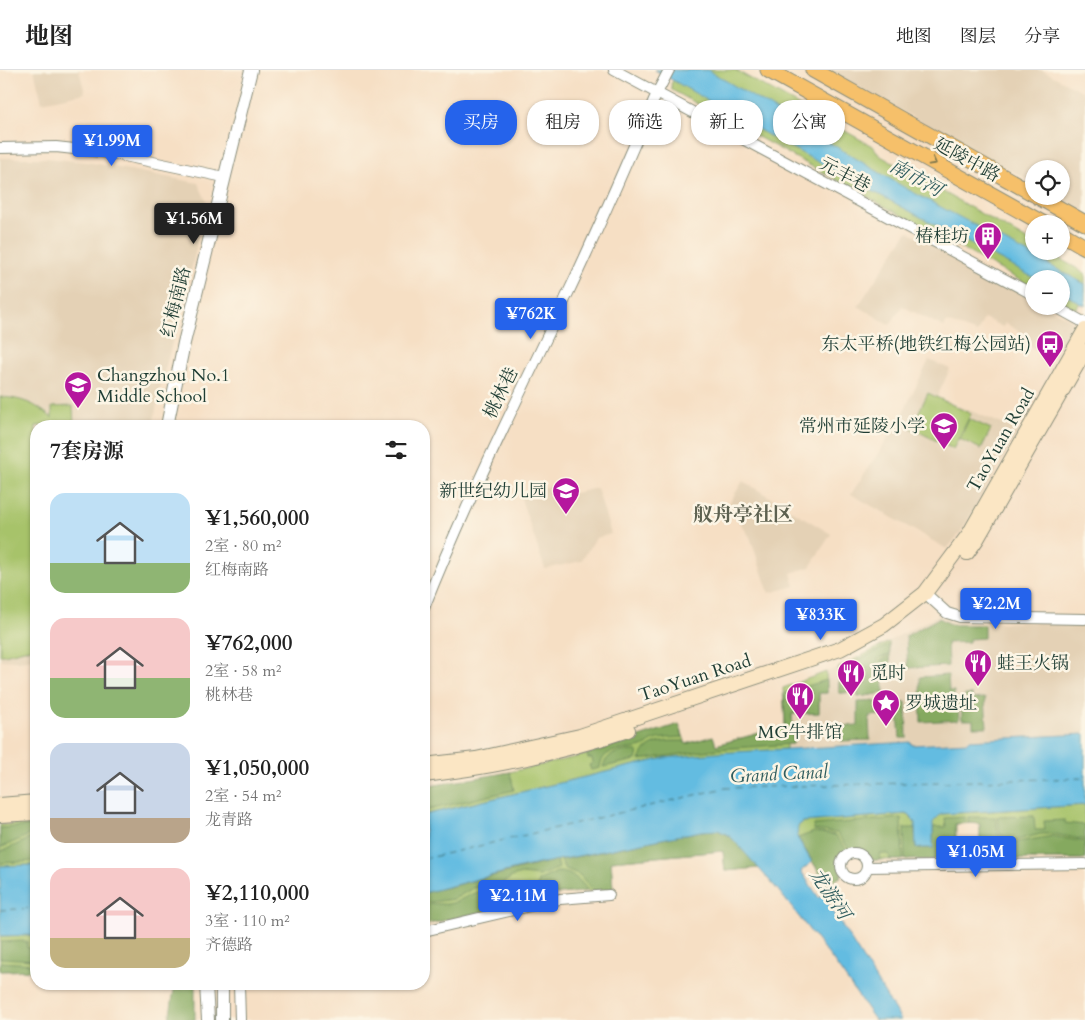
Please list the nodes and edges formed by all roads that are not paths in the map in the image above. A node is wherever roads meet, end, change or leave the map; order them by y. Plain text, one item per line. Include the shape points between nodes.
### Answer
1 (250, 70) edge
2 (614, 70) edge
3 (670, 70) edge
4 (768, 70) edge
5 (812, 70) edge
6 (659, 88) junction
7 (0, 148) edge
8 (224, 177) junction
9 (1025, 189) edge
10 (1053, 205) edge
11 (1028, 215) edge
12 (1085, 223) edge
13 (1070, 239) edge
14 (1085, 247) edge
15 (1025, 290) edge
16 (1070, 315) edge
17 (1085, 323) edge
18 (1085, 330) edge
19 (1085, 351) edge
20 (168, 420) edge
21 (430, 594) edge
22 (928, 596) junction
23 (1085, 619) edge
24 (430, 764) edge
25 (430, 774) edge
26 (30, 802) edge
27 (0, 805) edge
28 (30, 813) edge
29 (0, 815) edge
30 (1085, 864) edge
31 (867, 867) dead end
32 (609, 895) dead end
33 (430, 930) edge
34 (206, 990) edge
35 (222, 990) edge
36 (238, 990) edge
37 (208, 1020) edge
38 (222, 1020) edge
39 (240, 1020) edge

1 - 8 street, 红梅南路
2 - 6 street, 元丰巷
3 - 6 street, 桃林巷
4 -> 11 main road, 延陵中路
5 - 9 main road, 延陵中路
6 - 15 street, 元丰巷
6 - 21 street, 桃林巷 via 570,289 497,438
7 - 8 street via 56,147 110,154
8 - 20 street, 红梅南路
10 - 12 main road, 延陵中路
13 - 14 main road
16 - 17 street
18 - 22 main road, TaoYuan Road via 969,534
19 - 22 main road via 977,539
22 - 23 street via 947,613 960,617
22 - 24 main road, TaoYuan Road via 840,650 580,736 476,759
22 - 25 main road via 887,634 849,655 587,744 482,768
26 - 27 main road
28 - 29 main road
30 - 31 street
32 - 33 street via 560,900
34 - 37 street
35 - 38 street
36 - 39 street

